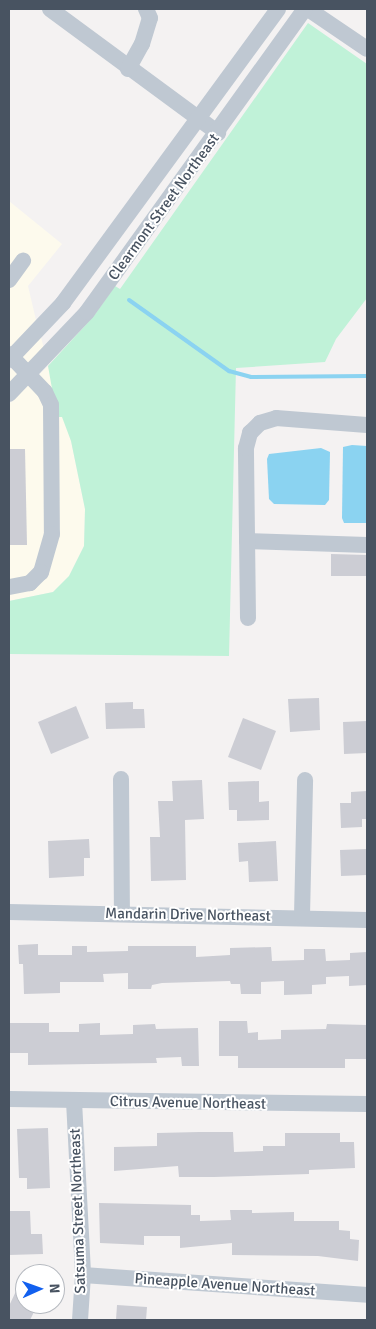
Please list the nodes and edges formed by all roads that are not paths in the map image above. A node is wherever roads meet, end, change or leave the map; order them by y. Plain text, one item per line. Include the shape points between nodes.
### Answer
1 (50, 9) edge
2 (146, 9) edge
3 (278, 9) edge
4 (306, 9) edge
5 (367, 49) edge
6 (128, 69) junction
7 (198, 117) junction
8 (218, 133) junction
9 (24, 261) dead end
10 (9, 280) edge
11 (10, 357) edge
12 (30, 375) junction
13 (9, 394) edge
14 (367, 425) edge
15 (247, 541) junction
16 (367, 545) edge
17 (9, 587) edge
18 (248, 618) dead end
19 (121, 779) dead end
20 (305, 780) dead end
21 (9, 912) edge
22 (122, 914) junction
23 (302, 916) junction
24 (367, 920) edge
25 (9, 1099) edge
26 (74, 1101) junction
27 (367, 1104) edge
28 (83, 1275) junction
29 (367, 1295) edge
30 (80, 1320) edge

1 - 6 street
2 - 6 street via 150,18 145,36
3 - 7 street, Clearmont Street Northeast
4 - 5 street
4 - 8 street, Clearmont Street Northeast
6 - 7 street
7 - 8 street
7 - 11 street, Clearmont Street Northeast via 62,302
8 - 12 street, Clearmont Street Northeast via 87,312
9 - 10 street
11 - 12 street
12 - 13 street, Clearmont Street Northeast
12 - 17 street via 45,392 51,405 52,534 42,572 30,583
14 - 15 street via 276,418 260,423 250,433 246,448
15 - 16 street
15 - 18 street
19 - 22 street
20 - 23 street
21 - 22 street, Mandarin Drive Northeast
22 - 23 street, Mandarin Drive Northeast
23 - 24 street, Mandarin Drive Northeast
25 - 26 street, Citrus Avenue Northeast
26 - 27 street, Citrus Avenue Northeast
26 - 28 street, Satsuma Street Northeast
28 - 29 street, Pineapple Avenue Northeast
28 - 30 street, Satsuma Street Northeast

